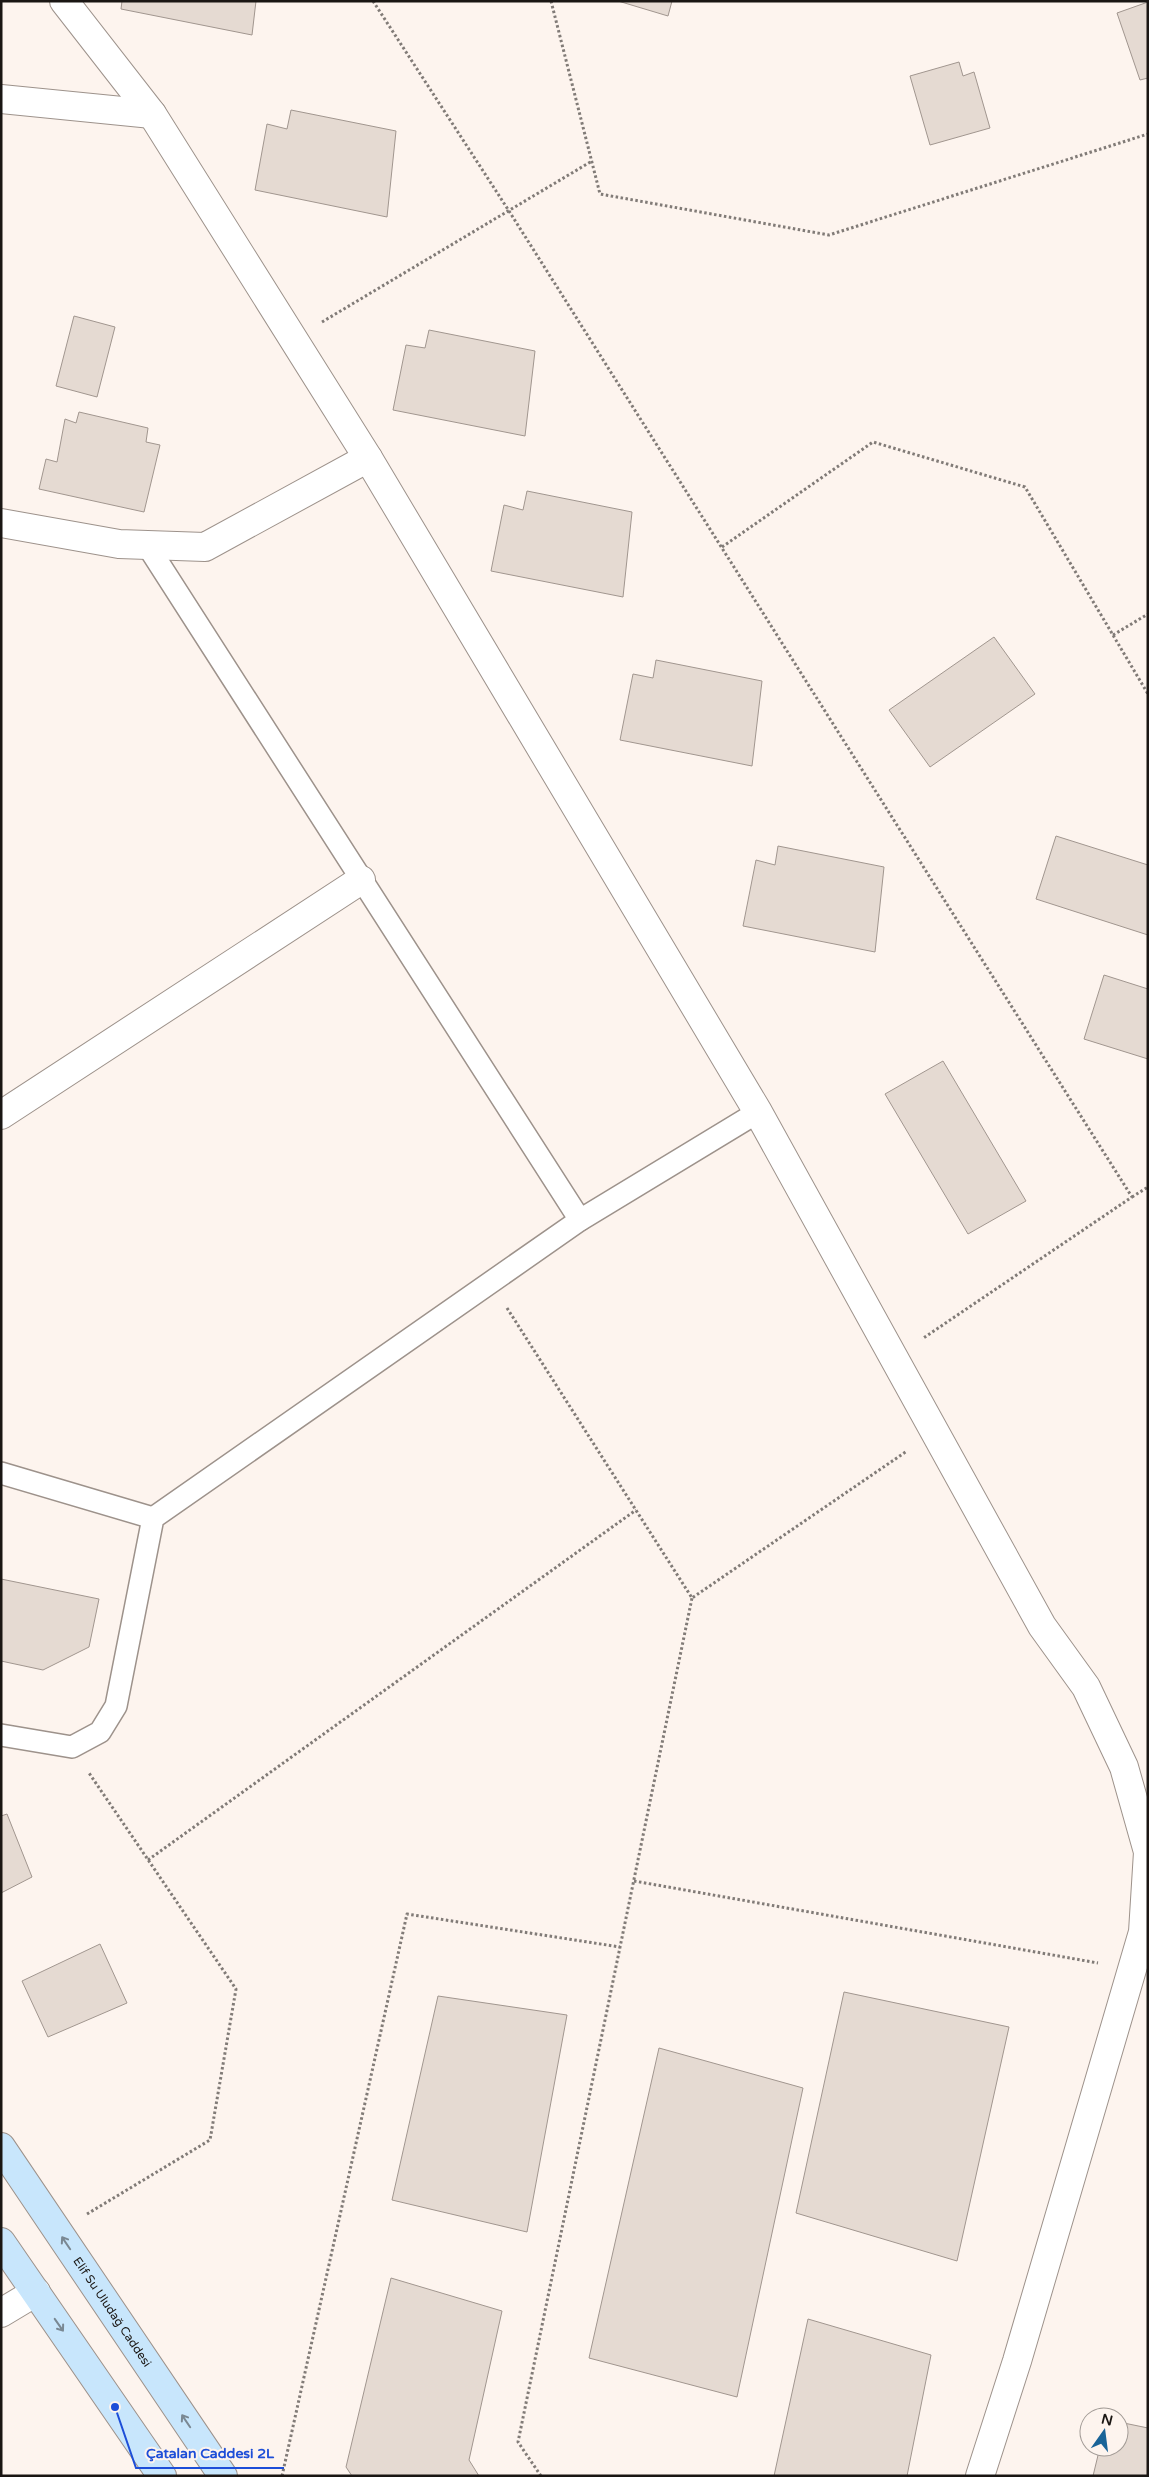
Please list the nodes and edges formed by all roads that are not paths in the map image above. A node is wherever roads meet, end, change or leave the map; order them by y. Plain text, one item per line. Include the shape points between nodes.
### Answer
1 (64, 1) edge
2 (1, 100) edge
3 (152, 114) junction
4 (368, 458) junction
5 (1, 523) edge
6 (147, 545) junction
7 (361, 880) junction
8 (758, 1112) junction
9 (1, 1115) edge
10 (580, 1220) junction
11 (1, 1473) edge
12 (153, 1518) junction
13 (1, 1735) edge
14 (1, 2147) edge
15 (1, 2242) edge
16 (36, 2292) junction
17 (1, 2313) edge
18 (162, 2476) edge
19 (223, 2476) edge
20 (980, 2476) edge

1 - 3 street
2 - 3 street
3 - 4 street
4 - 6 street via 205,547
4 - 8 street
5 - 6 street via 119,544
6 - 7 lane
7 - 9 street
7 - 10 lane
8 - 10 lane
8 - 20 street via 1042,1626 1086,1687 1124,1767 1148,1852 1143,1932
10 - 12 lane
11 - 12 lane
12 - 13 lane via 116,1706 100,1732 72,1747
19 -> 14 main road, Elif Su Uludağ Caddesi
15 - 16 main road
16 - 17 street
16 -> 18 main road

